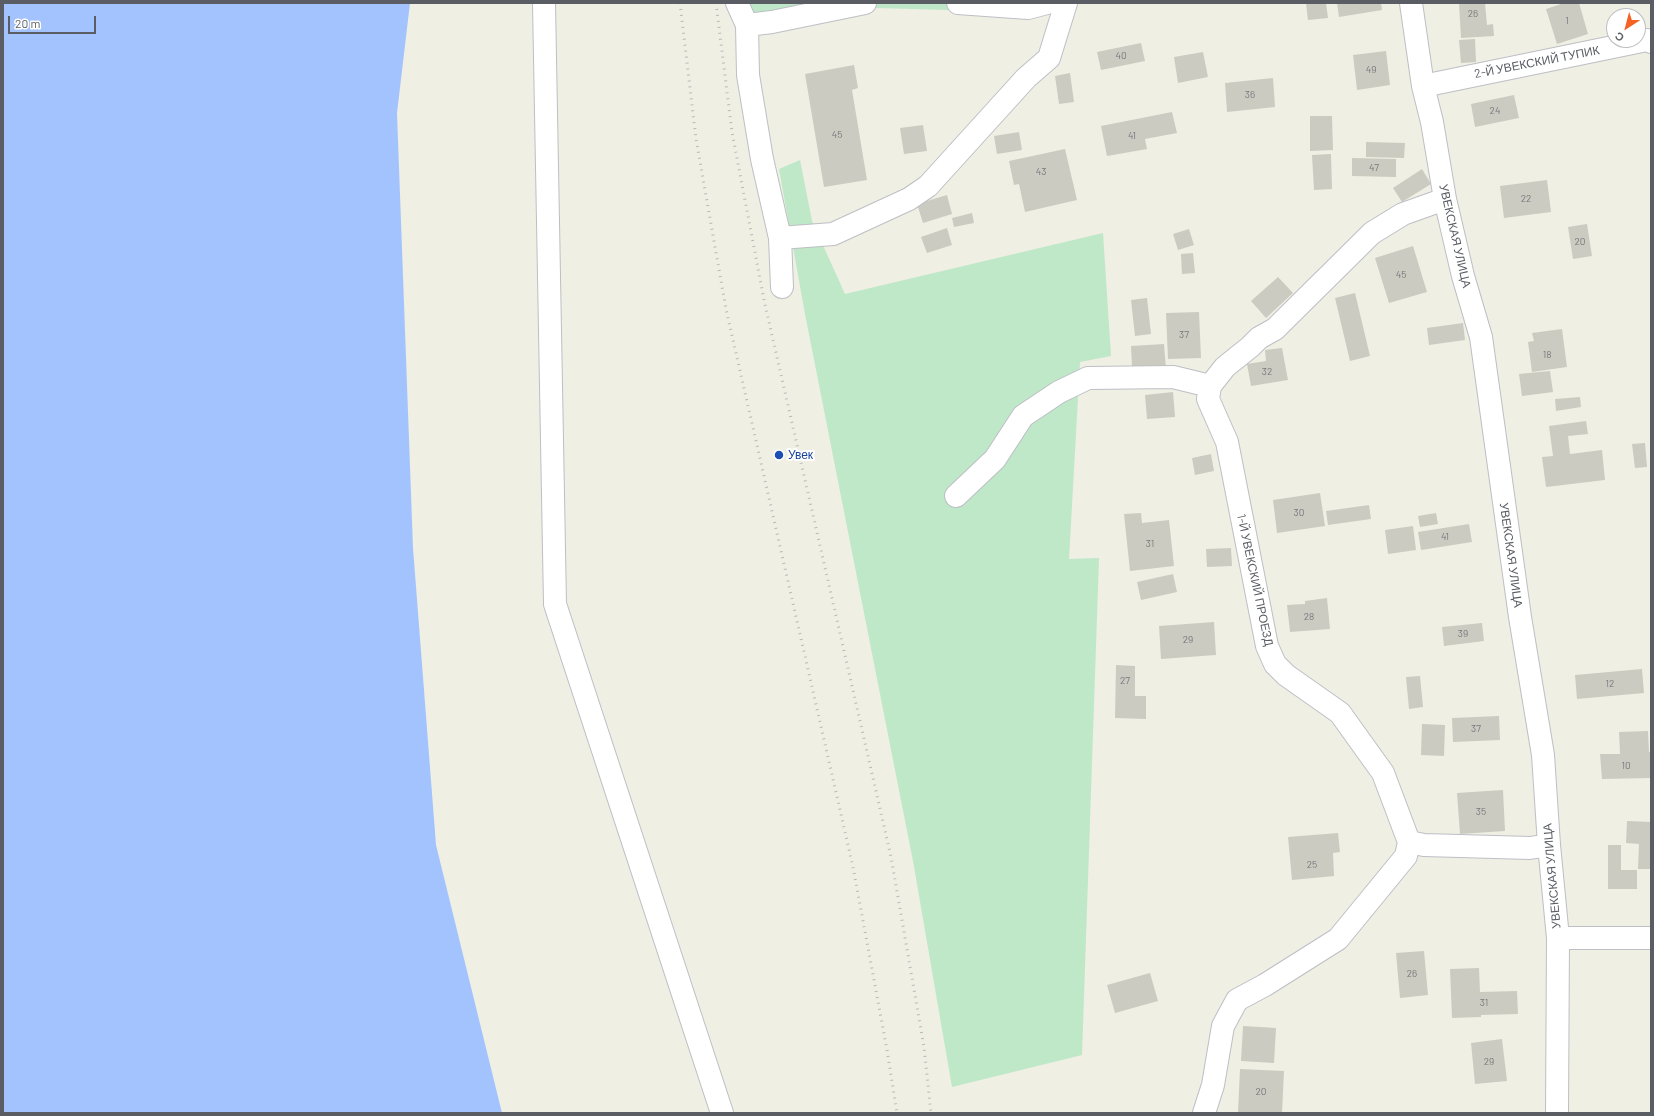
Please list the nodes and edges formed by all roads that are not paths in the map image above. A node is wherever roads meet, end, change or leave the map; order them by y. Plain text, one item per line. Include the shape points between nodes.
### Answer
1 (544, 3) edge
2 (737, 3) edge
3 (865, 3) edge
4 (958, 3) edge
5 (1047, 3) edge
6 (1066, 3) edge
7 (1411, 3) edge
8 (747, 25) junction
9 (1651, 42) edge
10 (1423, 86) junction
11 (1445, 199) junction
12 (780, 238) junction
13 (782, 287) dead end
14 (1210, 386) junction
15 (956, 496) dead end
16 (1409, 842) junction
17 (1549, 845) junction
18 (1558, 938) junction
19 (1651, 938) edge
20 (722, 1113) edge
21 (1204, 1113) edge
22 (1557, 1113) edge

1 - 20 street via 555,604
2 - 8 street
3 - 8 street
4 - 5 street via 1028,8
6 - 12 street via 1049,58 1026,78 928,186 909,199 833,234
7 - 10 street, УВЕКСКАЯ УЛИЦА
8 - 12 street via 748,75 762,159
9 - 10 street, 2-Й УВЕКСКИЙ ТУПИК via 1647,40
10 - 11 street, УВЕКСКАЯ УЛИЦА
11 - 14 street via 1403,214 1372,233 1275,329 1259,338 1225,368
11 - 17 street, УВЕКСКАЯ УЛИЦА via 1463,276 1481,337 1520,616 1543,755
12 - 13 street
14 - 15 street via 1173,377 1088,378 1059,392 1023,416 995,459
14 - 16 street, 1-Й УВЕКСКИЙ ПРОЕЗД via 1208,399 1227,442 1267,646 1275,664 1286,675 1340,713 1383,773
16 - 17 street via 1424,845 1530,848
16 - 21 street via 1406,856 1338,939 1237,1000 1222,1026 1213,1085
17 - 18 street, УВЕКСКАЯ УЛИЦА
18 - 19 street
18 - 22 street, УВЕКСКАЯ УЛИЦА

